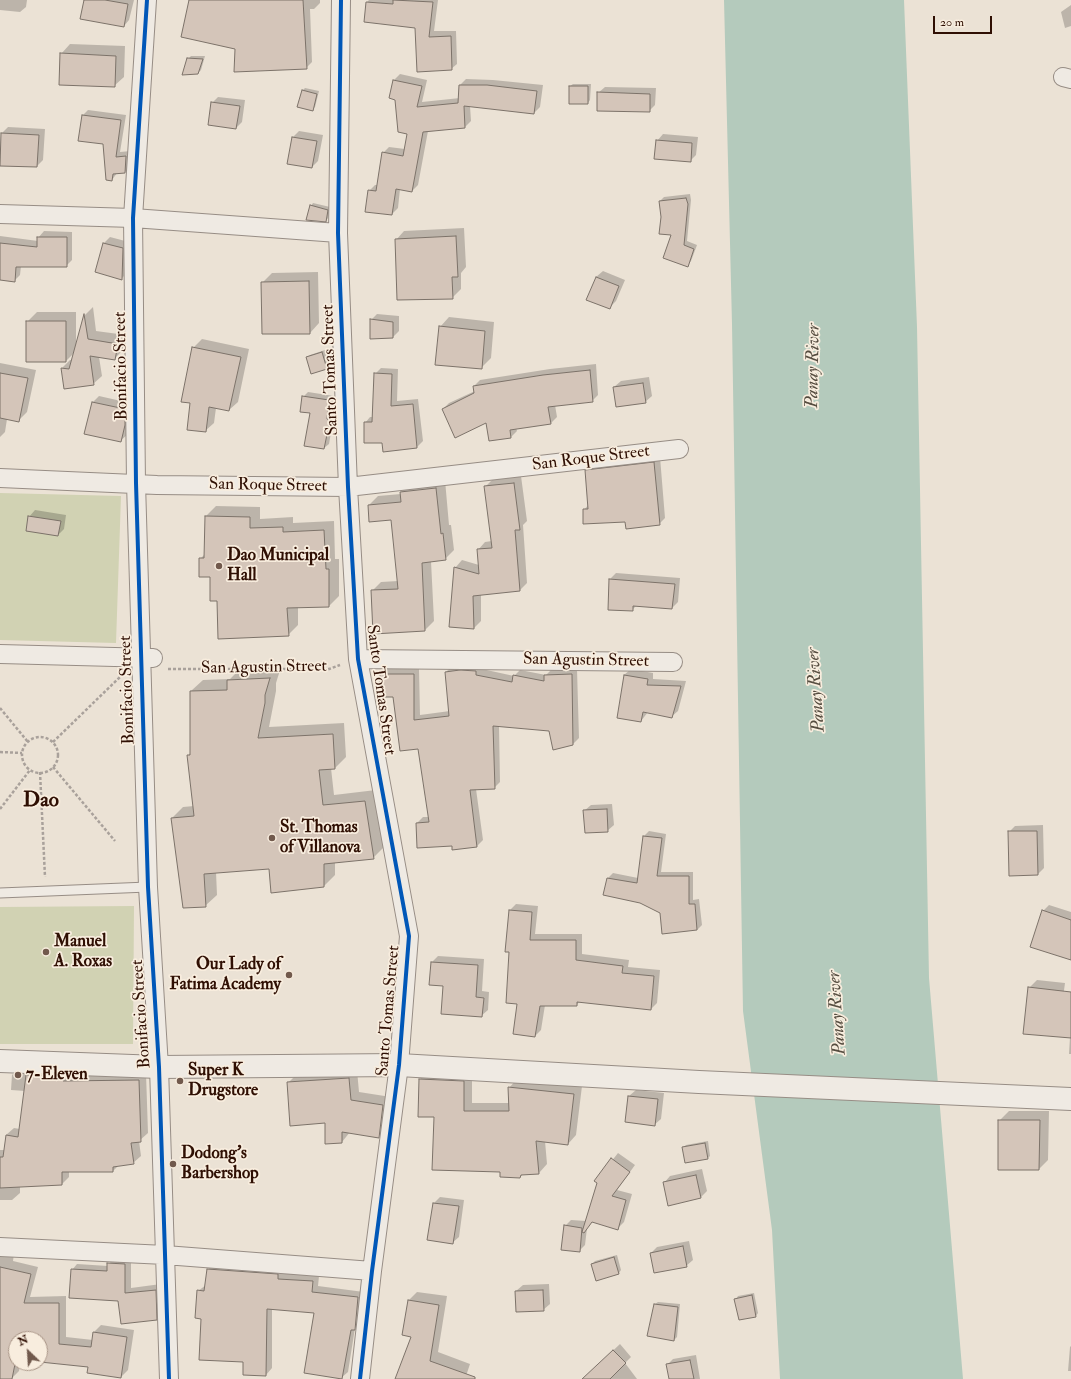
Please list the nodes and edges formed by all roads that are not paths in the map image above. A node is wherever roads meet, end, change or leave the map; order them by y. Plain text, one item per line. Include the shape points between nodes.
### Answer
1 (147, 0) edge
2 (341, 0) edge
3 (0, 214) edge
4 (132, 218) junction
5 (338, 233) junction
6 (679, 449) dead end
7 (0, 478) edge
8 (136, 483) junction
9 (348, 487) junction
10 (0, 654) edge
11 (146, 658) junction
12 (358, 659) junction
13 (673, 662) dead end
14 (148, 887) junction
15 (0, 893) edge
16 (0, 1061) edge
17 (399, 1065) junction
18 (159, 1068) junction
19 (1071, 1099) edge
20 (0, 1246) edge
21 (165, 1255) junction
22 (372, 1271) junction
23 (169, 1379) edge
24 (360, 1379) edge

1 - 4 street, Bonifacio Street
2 - 5 street, Santo Tomas Street
3 - 4 street
4 - 5 street
4 - 8 street, Bonifacio Street
5 - 9 street, Santo Tomas Street
6 - 9 street, San Roque Street
7 - 8 street, San Roque Street
8 - 9 street, San Roque Street
8 - 11 street, Bonifacio Street
9 - 12 street, Santo Tomas Street
10 - 11 street
11 - 14 street, Bonifacio Street
12 - 13 street, San Agustin Street
12 - 17 street, Santo Tomas Street via 409,936
14 - 15 lane
14 - 18 street, Bonifacio Street
16 - 18 street
17 - 18 street
17 - 19 street
17 - 22 street, Santo Tomas Street
18 - 21 street, Bonifacio Street
20 - 21 street
21 - 22 street
21 - 23 street, Bonifacio Street
22 - 24 street, Santo Tomas Street

